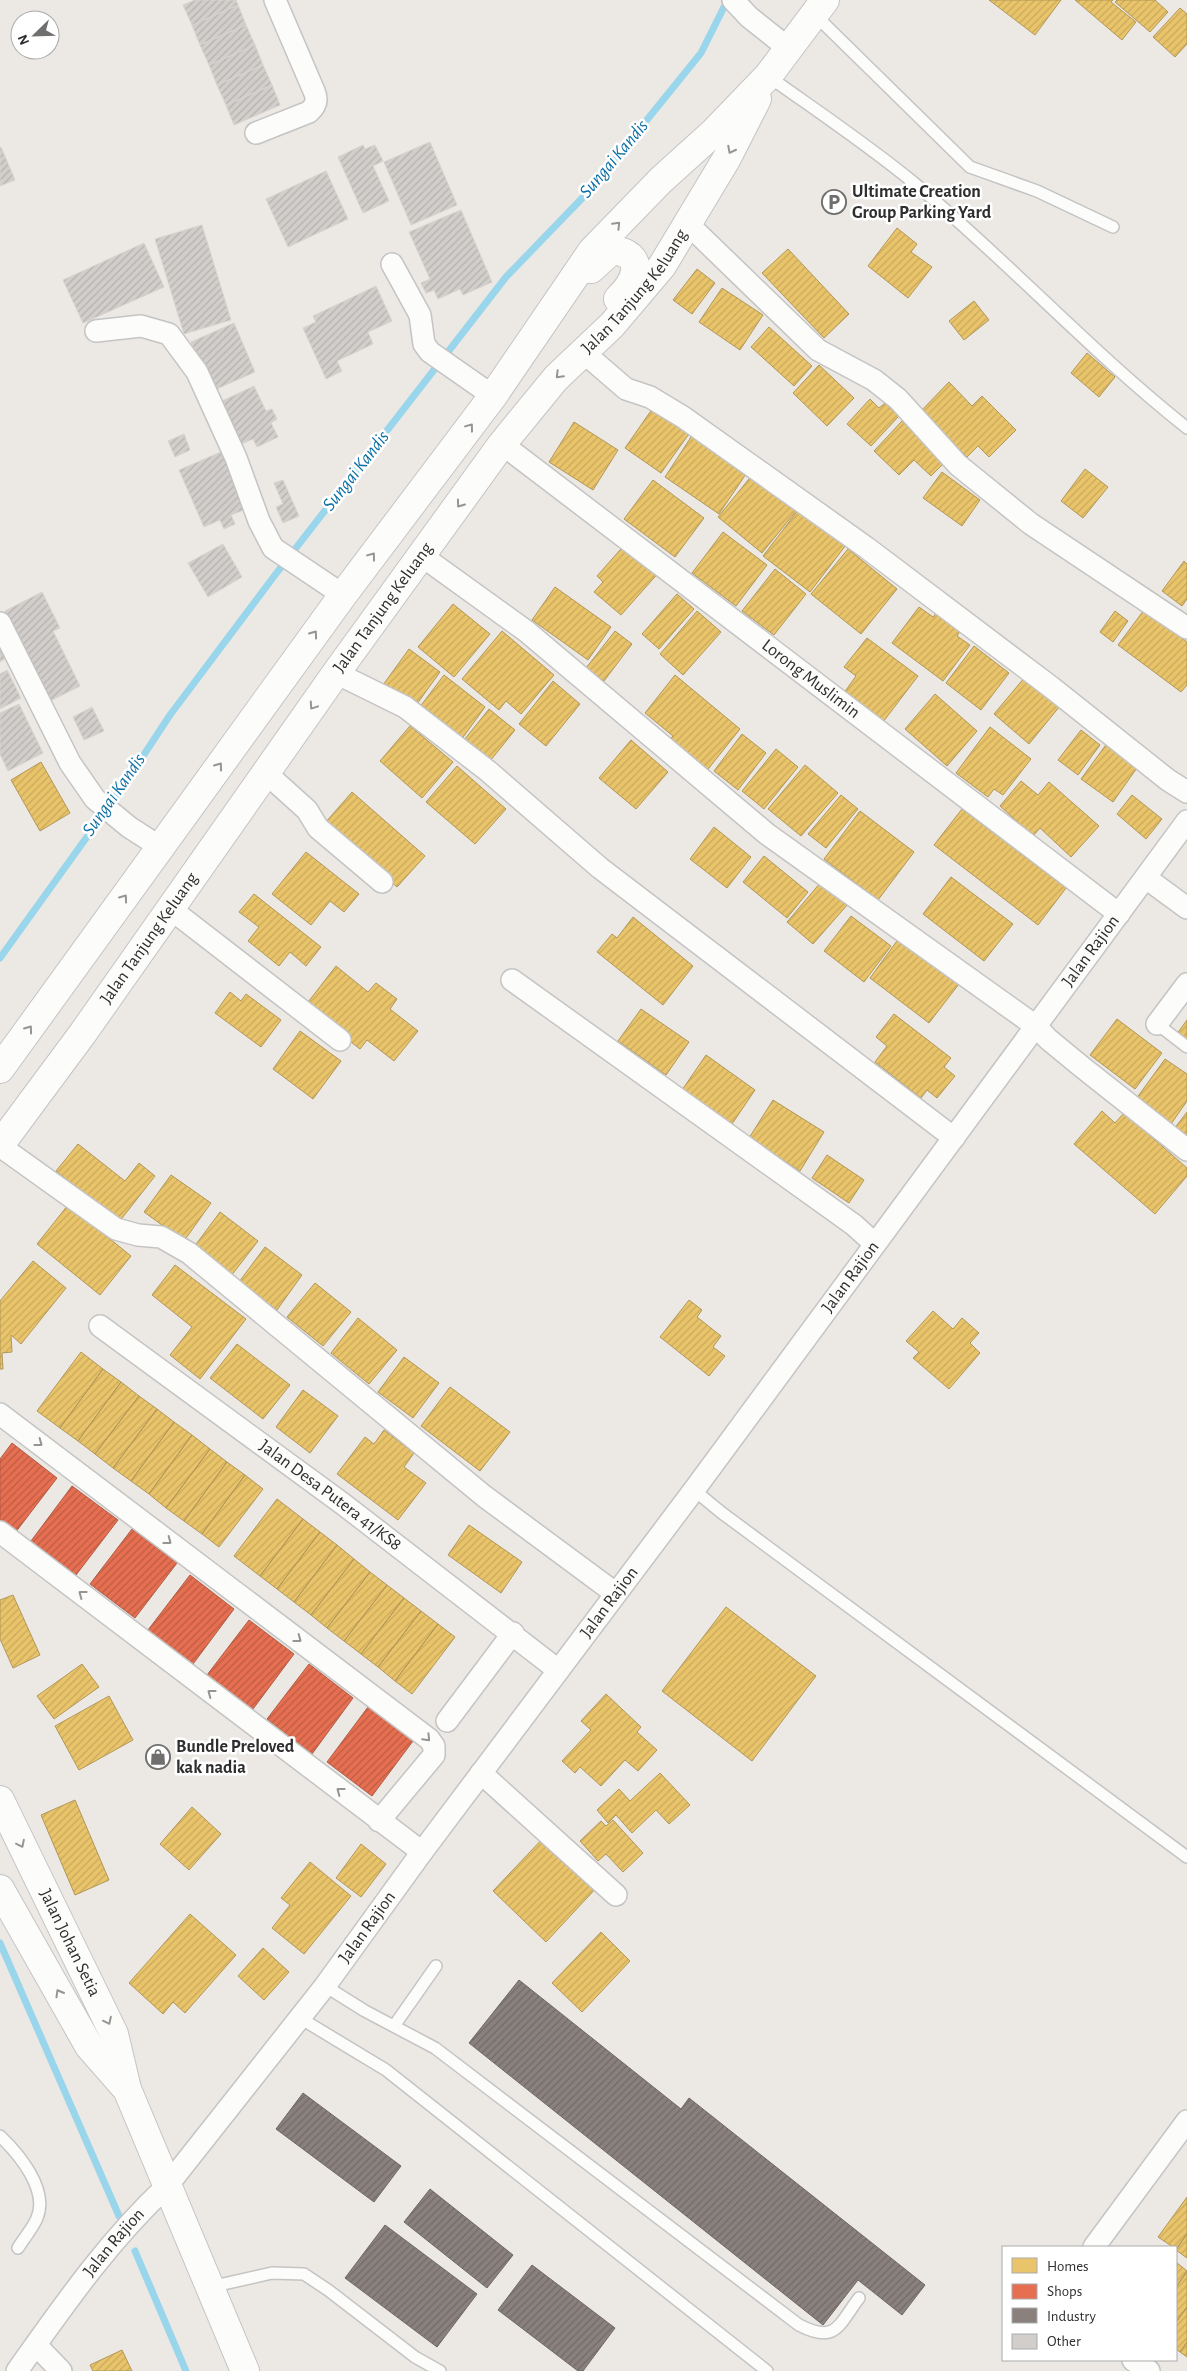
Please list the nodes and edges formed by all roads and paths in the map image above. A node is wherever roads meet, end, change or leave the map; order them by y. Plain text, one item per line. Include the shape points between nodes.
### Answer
1 (275, 0) edge
2 (732, 0) edge
3 (819, 7) edge
4 (788, 48) junction
5 (768, 76) junction
6 (256, 133) dead end
7 (688, 225) junction
8 (1113, 226) dead end
9 (392, 264) dead end
10 (542, 324) junction
11 (96, 331) dead end
12 (583, 352) junction
13 (493, 396) junction
14 (1187, 428) edge
15 (502, 444) junction
16 (422, 556) junction
17 (333, 590) junction
18 (0, 623) edge
19 (1187, 628) edge
20 (336, 673) junction
21 (266, 774) junction
22 (1187, 792) edge
23 (1187, 822) edge
24 (160, 847) junction
25 (1146, 878) junction
26 (382, 882) dead end
27 (1187, 908) edge
28 (172, 910) junction
29 (1119, 914) junction
30 (512, 980) dead end
31 (1187, 984) edge
32 (1157, 1024) joint
33 (1043, 1033) junction
34 (340, 1040) dead end
35 (1187, 1046) edge
36 (0, 1069) edge
37 (954, 1138) junction
38 (0, 1145) edge
39 (1187, 1150) edge
40 (874, 1244) junction
41 (100, 1326) dead end
42 (0, 1414) edge
43 (702, 1496) junction
44 (0, 1532) edge
45 (615, 1593) junction
46 (513, 1633) junction
47 (558, 1670) junction
48 (447, 1721) dead end
49 (481, 1773) junction
50 (0, 1800) edge
51 (379, 1821) junction
52 (422, 1852) junction
53 (1187, 1857) edge
54 (0, 1889) edge
55 (616, 1895) dead end
56 (436, 1966) dead end
57 (325, 1986) junction
58 (307, 2023) junction
59 (394, 2026) junction
60 (127, 2089) junction
61 (1185, 2129) edge
62 (0, 2136) edge
63 (167, 2186) junction
64 (1095, 2246) edge
65 (18, 2248) dead end
66 (210, 2287) junction
67 (859, 2298) dead end
68 (36, 2345) junction
69 (1134, 2361) edge
70 (17, 2371) edge
71 (61, 2371) edge
72 (245, 2371) edge
73 (440, 2371) edge
74 (767, 2371) edge
75 (1149, 2371) edge

1 - 6 street via 316,102 309,112
2 - 4 street
3 - 4 main road, Jalan Tanjung Keluang
3 - 8 lane via 970,167 1037,191
4 - 5 main road, Jalan Tanjung Keluang
5 -> 7 main road, Jalan Tanjung Keluang via 727,158
10 -> 5 main road, Jalan Tanjung Keluang via 592,251
5 - 14 lane via 914,183 1108,361
7 - 12 main road, Jalan Tanjung Keluang via 662,266 612,325
7 - 19 street via 818,350 874,380 898,399 958,465 1031,524
9 - 13 street via 420,315 424,344 430,352
10 - 12 main road via 612,250 626,251 633,257 636,269 631,283 593,324
10 - 13 main road, Jalan Tanjung Keluang
11 - 17 street via 140,326 169,334 197,372 273,548
12 -> 15 main road, Jalan Tanjung Keluang via 556,378
12 - 22 street via 626,389 650,397 682,417 866,548
17 -> 13 main road, Jalan Tanjung Keluang
15 -> 16 main road, Jalan Tanjung Keluang
15 - 29 street, Lorong Muslimin
16 - 20 main road, Jalan Tanjung Keluang
16 - 33 street via 526,631 767,834
24 -> 17 main road, Jalan Tanjung Keluang
18 - 24 street via 70,763 95,799
20 -> 21 main road, Jalan Tanjung Keluang
20 - 37 street via 405,707 488,771 600,868
21 - 26 street via 307,810 318,828
21 - 28 main road, Jalan Tanjung Keluang
23 - 25 street, Jalan Rajion
36 -> 24 main road, Jalan Tanjung Keluang
25 - 27 street
25 - 29 street, Jalan Rajion
28 - 34 street
28 - 38 main road, Jalan Tanjung Keluang
29 - 33 street, Jalan Rajion
30 - 40 street via 846,1219
31 - 32 street
32 - 35 lane
33 - 37 street, Jalan Rajion
33 - 39 street
37 - 40 street, Jalan Rajion
38 - 45 street via 116,1229 162,1237 189,1253 484,1496
40 - 43 street, Jalan Rajion
41 - 46 street, Jalan Desa Putera 41/KS8
42 -> 51 street via 429,1739 434,1746 434,1755
43 - 45 street, Jalan Rajion
43 - 53 lane
51 -> 44 street
45 - 47 street, Jalan Rajion
46 - 47 street, Jalan Desa Putera 41/KS8
46 - 48 street
47 - 49 street, Jalan Rajion
49 - 52 street, Jalan Rajion
49 - 55 street
50 -> 60 main road, Jalan Johan Setia via 114,2034
51 - 52 street
52 - 57 street, Jalan Rajion
60 -> 54 main road, Jalan Johan Setia via 89,2046
56 - 59 lane
57 - 58 street, Jalan Rajion
57 - 59 lane
58 - 63 street, Jalan Rajion
58 - 74 lane via 386,2070
59 - 67 lane via 435,2048 799,2325 816,2334 831,2332
60 - 63 main road, Jalan Johan Setia
61 - 64 street
62 - 65 lane via 14,2149 34,2182 40,2206 37,2218
63 - 66 main road, Jalan Johan Setia
63 - 68 street, Jalan Rajion via 136,2214 87,2272
66 - 72 main road, Jalan Johan Setia
66 - 73 lane via 272,2274 304,2274 415,2357
68 - 70 street, Jalan Rajion
68 - 71 street
69 - 75 street

